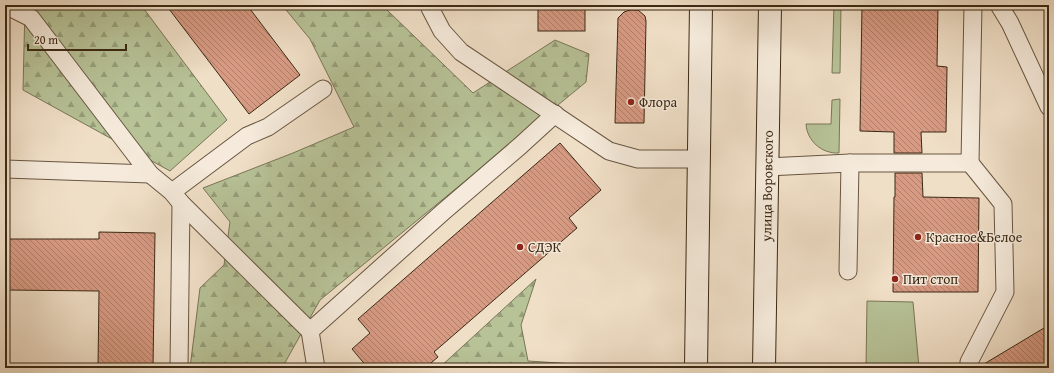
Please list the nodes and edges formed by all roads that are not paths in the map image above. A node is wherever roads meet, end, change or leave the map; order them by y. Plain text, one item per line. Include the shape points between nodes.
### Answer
1 (5, 5) edge
2 (430, 5) edge
3 (701, 5) edge
4 (770, 5) edge
5 (973, 5) edge
6 (999, 5) edge
7 (323, 89) dead end
8 (1049, 107) edge
9 (555, 114) junction
10 (699, 159) junction
11 (850, 163) junction
12 (970, 163) junction
13 (767, 167) junction
14 (5, 169) edge
15 (150, 174) junction
16 (176, 198) junction
17 (848, 271) dead end
18 (310, 331) junction
19 (179, 368) edge
20 (316, 368) edge
21 (696, 368) edge
22 (764, 368) edge
23 (969, 368) edge

1 - 15 lane via 31,18
2 - 9 lane via 442,31 461,52
3 - 10 main road
4 - 13 main road, улица Воровского
5 - 12 lane
6 - 8 lane
7 - 16 lane via 268,127 247,136
9 - 10 lane via 609,151 638,159
9 - 18 lane
10 - 21 main road
11 - 12 lane
11 - 13 lane
11 - 17 lane
12 - 23 lane via 1003,204 1005,292 969,362
13 - 22 main road, улица Воровского
14 - 15 lane
15 - 16 lane
16 - 18 lane
16 - 19 lane
18 - 20 lane

